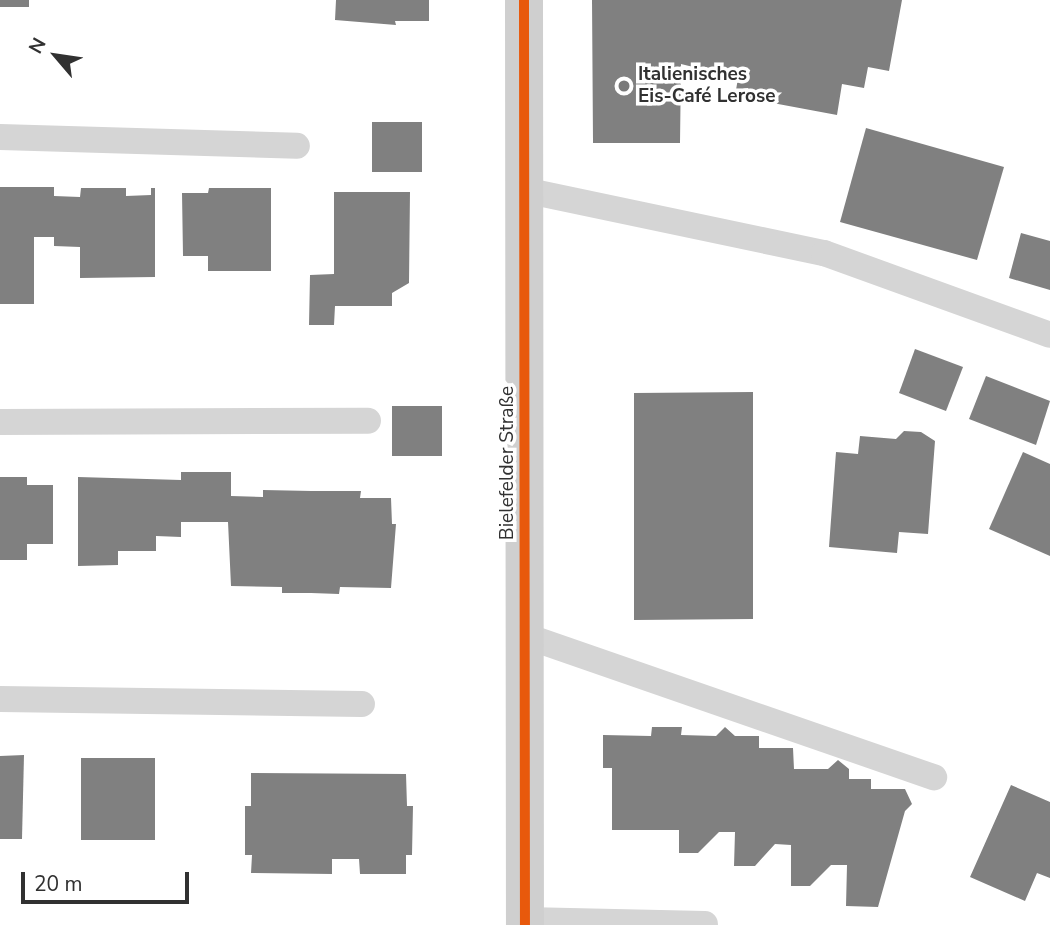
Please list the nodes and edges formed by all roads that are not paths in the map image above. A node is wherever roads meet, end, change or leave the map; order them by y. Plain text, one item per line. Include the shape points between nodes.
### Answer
1 (524, 0) edge
2 (0, 137) edge
3 (297, 146) dead end
4 (524, 190) junction
5 (1050, 335) edge
6 (368, 421) dead end
7 (0, 422) edge
8 (526, 636) junction
9 (0, 699) edge
10 (362, 705) dead end
11 (934, 777) dead end
12 (524, 923) edge
13 (705, 924) edge

1 - 4 main road, Bielefelder Straße
2 - 3 lane
4 - 5 lane via 824,253
4 - 8 main road, Bielefelder Straße
6 - 7 lane
8 - 11 lane
8 - 12 main road, Bielefelder Straße
9 - 10 lane
12 - 13 lane

